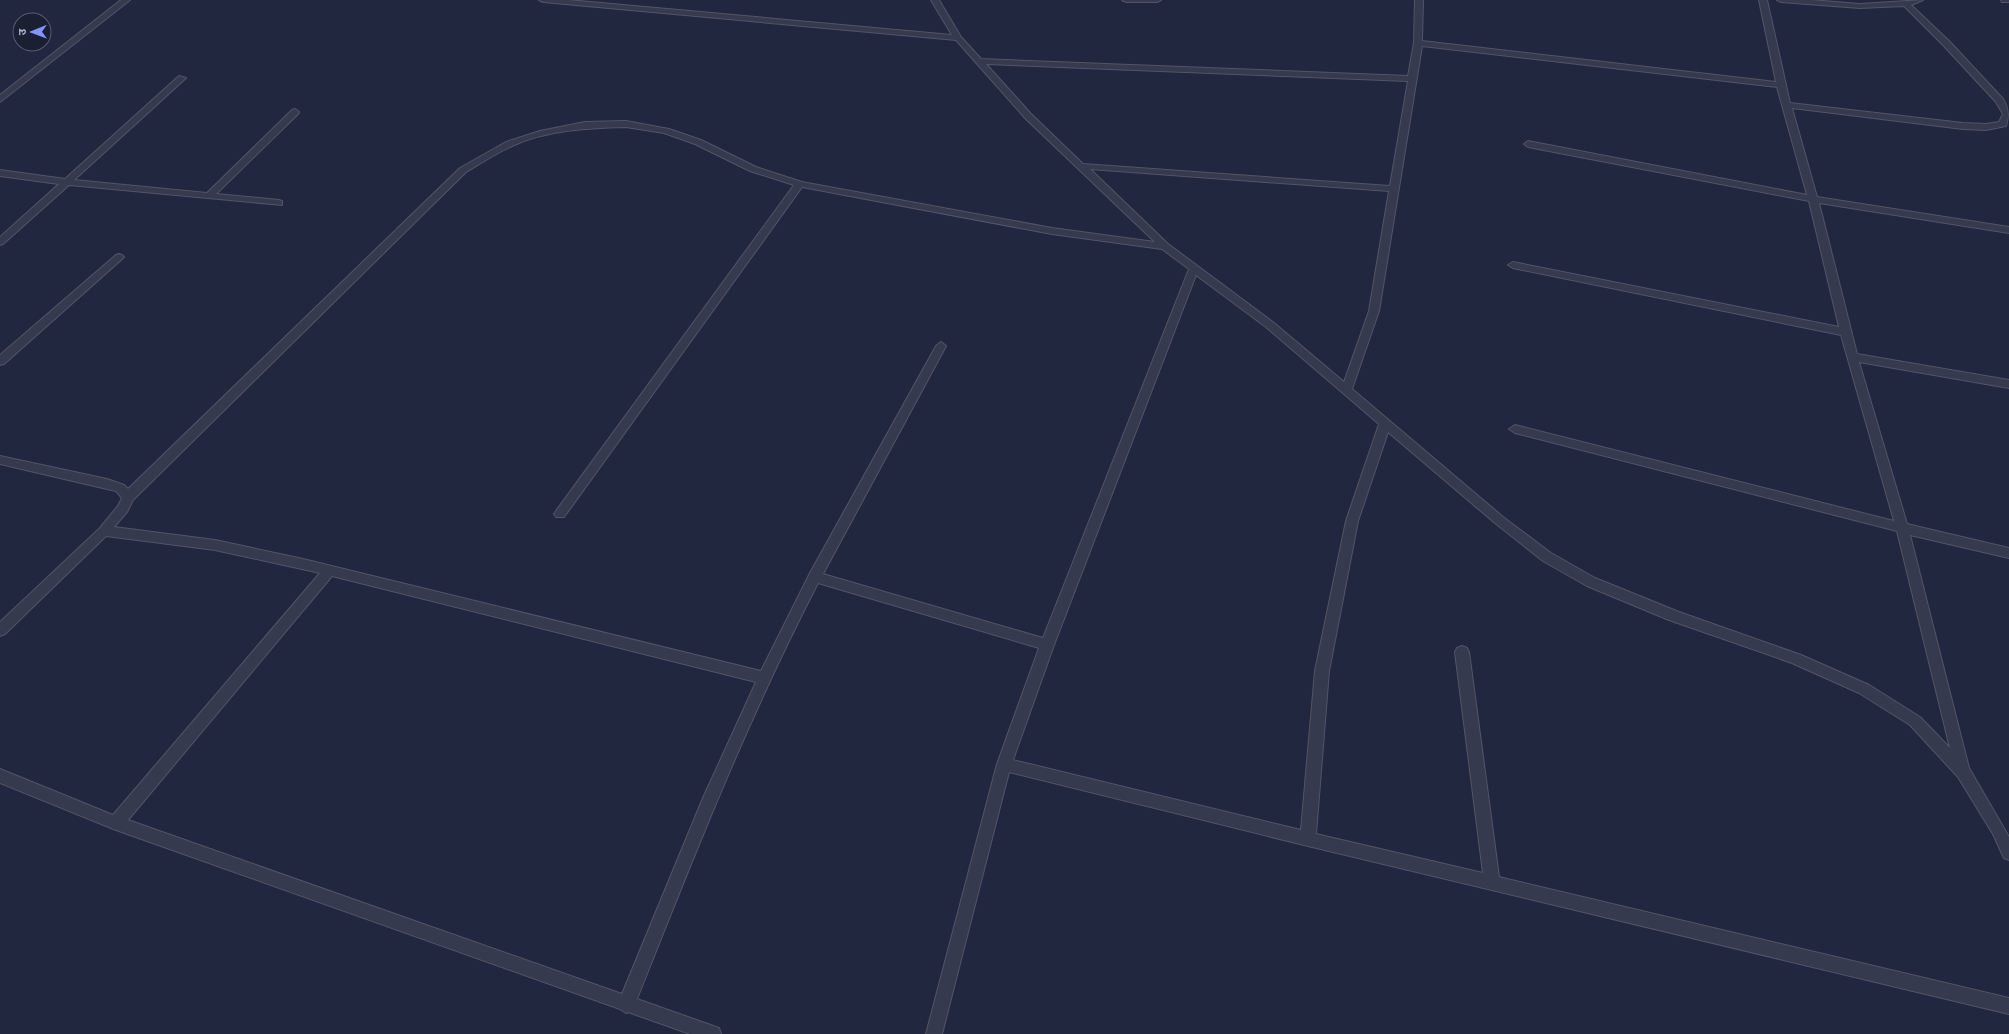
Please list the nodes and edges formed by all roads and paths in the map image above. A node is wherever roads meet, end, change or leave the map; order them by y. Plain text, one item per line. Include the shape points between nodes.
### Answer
1 (126, 0) edge
2 (543, 0) edge
3 (935, 0) edge
4 (1126, 0) edge
5 (1157, 0) edge
6 (1419, 0) edge
7 (1763, 0) edge
8 (1780, 0) edge
9 (1919, 0) edge
10 (2005, 0) edge
11 (2009, 0) edge
12 (1820, 2) edge
13 (1906, 4) junction
14 (958, 38) junction
15 (1418, 43) junction
16 (978, 61) junction
17 (182, 78) dead end
18 (1412, 79) junction
19 (1781, 85) junction
20 (0, 99) edge
21 (1788, 104) junction
22 (294, 112) dead end
23 (1528, 144) dead end
24 (1079, 166) junction
25 (0, 173) edge
26 (67, 182) junction
27 (800, 184) junction
28 (1394, 189) junction
29 (210, 195) junction
30 (1813, 199) junction
31 (279, 203) dead end
32 (2009, 230) edge
33 (0, 242) edge
34 (1165, 246) junction
35 (120, 257) dead end
36 (1513, 264) dead end
37 (1194, 268) junction
38 (1845, 332) junction
39 (940, 346) dead end
40 (1852, 357) junction
41 (0, 361) edge
42 (2009, 384) edge
43 (1347, 389) junction
44 (1385, 423) junction
45 (1515, 429) dead end
46 (0, 460) edge
47 (128, 497) junction
48 (560, 514) dead end
49 (1902, 528) junction
50 (104, 531) junction
51 (2009, 553) edge
52 (329, 571) junction
53 (814, 577) junction
54 (0, 630) edge
55 (1047, 645) junction
56 (1462, 652) dead end
57 (764, 678) junction
58 (1004, 764) junction
59 (1962, 772) junction
60 (0, 776) edge
61 (116, 823) junction
62 (1308, 839) junction
63 (2009, 853) edge
64 (1492, 883) junction
65 (626, 1004) junction
66 (2009, 1006) edge
67 (713, 1034) edge
68 (934, 1034) edge

1 - 20 street
2 - 14 street
3 - 14 street
4 - 5 street
6 - 15 street
7 - 19 street
8 - 12 street
9 - 13 street
10 - 11 street
12 - 13 street via 1860,6
13 - 21 street via 2000,101 2007,114 2003,124 1986,127 1963,126
14 - 16 street
15 - 18 street
15 - 19 street
16 - 18 street
16 - 24 street via 1028,116
17 - 26 street
18 - 28 street
19 - 21 street
21 - 30 street
22 - 29 street
23 - 30 street
24 - 28 street
24 - 34 street
25 - 26 street
26 - 29 street
26 - 33 street
27 - 34 street via 1052,231
27 - 47 street via 753,169 698,142 666,131 626,124 585,125 543,133 509,144 463,170
27 - 48 street
28 - 43 street via 1374,311
29 - 31 street
30 - 32 street
30 - 38 street
34 - 37 street
35 - 41 street
36 - 38 street
37 - 43 street via 1270,324
37 - 55 street
38 - 40 street
39 - 53 street
40 - 42 street
40 - 49 street
43 - 44 street
44 - 59 street via 1451,481 1547,557 1598,585 1674,616 1796,659 1864,689 1915,721
44 - 62 street via 1352,521 1322,671
45 - 49 street
46 - 47 street via 107,484 120,488
47 - 50 street via 123,509
49 - 51 street
49 - 59 street
50 - 52 street via 215,545
50 - 54 street
52 - 57 street
52 - 61 street
53 - 55 street
53 - 57 street
55 - 58 street
56 - 64 street
57 - 65 street via 695,834
58 - 62 street
58 - 68 street
59 - 63 street via 1998,828
60 - 61 street
61 - 65 street
62 - 64 street
64 - 66 street
65 - 67 street

